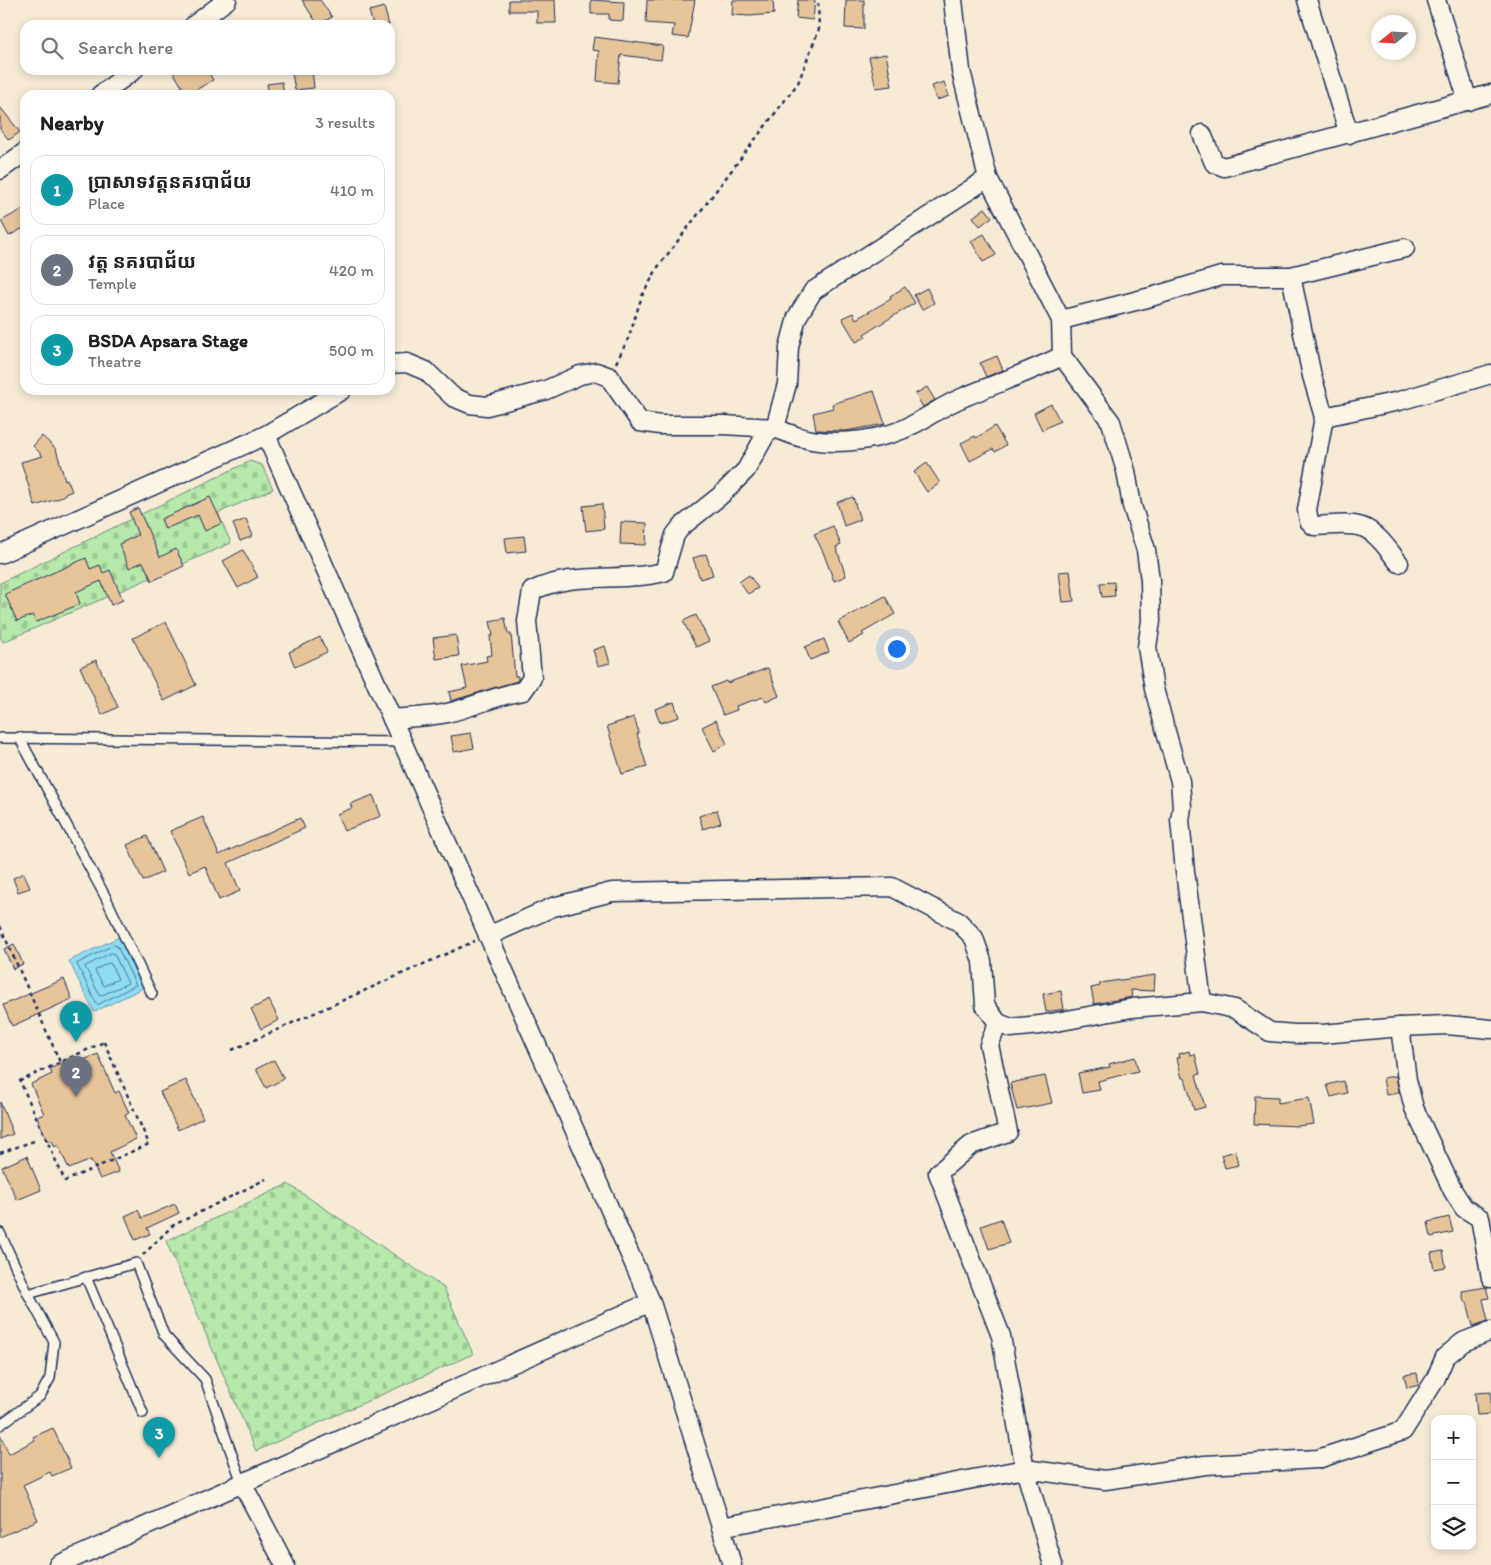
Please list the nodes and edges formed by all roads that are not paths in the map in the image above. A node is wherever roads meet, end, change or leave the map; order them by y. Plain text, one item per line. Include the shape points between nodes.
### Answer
1 (228, 0) edge
2 (953, 0) edge
3 (1307, 0) edge
4 (1436, 0) edge
5 (201, 20) edge
6 (127, 75) edge
7 (107, 90) edge
8 (1491, 94) edge
9 (1468, 101) junction
10 (1202, 134) dead end
11 (1349, 134) junction
12 (20, 156) edge
13 (0, 170) edge
14 (988, 178) junction
15 (1405, 248) dead end
16 (1291, 276) junction
17 (1060, 320) junction
18 (1062, 356) junction
19 (395, 364) edge
20 (1491, 374) edge
21 (334, 395) edge
22 (1324, 417) junction
23 (775, 428) junction
24 (266, 435) junction
25 (0, 554) edge
26 (1399, 563) dead end
27 (392, 719) junction
28 (19, 737) junction
29 (0, 738) edge
30 (402, 742) junction
31 (488, 936) junction
32 (152, 994) dead end
33 (1202, 1002) junction
34 (998, 1023) junction
35 (1400, 1027) junction
36 (1491, 1029) edge
37 (1485, 1220) edge
38 (0, 1233) edge
39 (86, 1277) junction
40 (1491, 1278) edge
41 (28, 1294) junction
42 (651, 1302) junction
43 (1491, 1331) edge
44 (142, 1413) dead end
45 (0, 1425) edge
46 (1024, 1469) junction
47 (242, 1483) junction
48 (721, 1527) junction
49 (58, 1565) edge
50 (285, 1565) edge
51 (732, 1565) edge
52 (1053, 1565) edge

1 - 5 street
2 - 14 street via 961,71
3 - 11 street
4 - 9 street
6 - 7 street
8 - 9 street
9 - 11 street
10 - 11 street via 1214,163 1224,167
12 - 13 street
14 - 17 street
14 - 23 street via 813,291 795,324 789,347 787,384
15 - 16 street
16 - 17 street via 1221,276
16 - 22 street
17 - 18 street
18 - 23 street via 962,397 913,425 868,440 807,439
18 - 33 street via 1111,422 1146,550 1151,621 1147,647 1154,689 1180,781 1184,870
19 - 23 street via 407,363 426,371 453,397 470,404 487,406 596,372 610,377 640,422
20 - 22 street via 1399,401
21 - 24 street
22 - 26 street via 1307,510 1308,521 1314,526 1362,527 1375,535
23 - 27 street via 766,434 746,470 681,527 664,572 576,578 532,591 527,621 532,678 523,691 503,694 445,713
24 - 25 street
24 - 27 street
27 - 30 street
28 - 29 lane
28 - 30 lane
28 - 32 lane via 105,896
30 - 31 street
31 - 34 street via 553,907 612,892 892,887 959,922 974,938 982,961 985,1005
31 - 42 street
33 - 34 street via 1132,1008 1011,1028
33 - 35 street via 1235,1009 1270,1032 1322,1034
34 - 46 street via 989,1044 1008,1132 971,1145 938,1173 1001,1336
35 - 36 street via 1447,1024
35 - 37 street via 1414,1108 1464,1208
37 - 40 street
38 - 41 lane
39 - 41 lane
39 - 44 lane
39 - 47 lane via 136,1263 164,1335 205,1379
41 - 45 lane via 54,1342 50,1378 40,1396
42 - 47 street
42 - 48 street
43 - 46 street via 1463,1342 1445,1357 1435,1380 1403,1431 1318,1459 1205,1465 1105,1480
46 - 48 street
46 - 52 street
47 - 49 street
47 - 50 street
48 - 51 street

